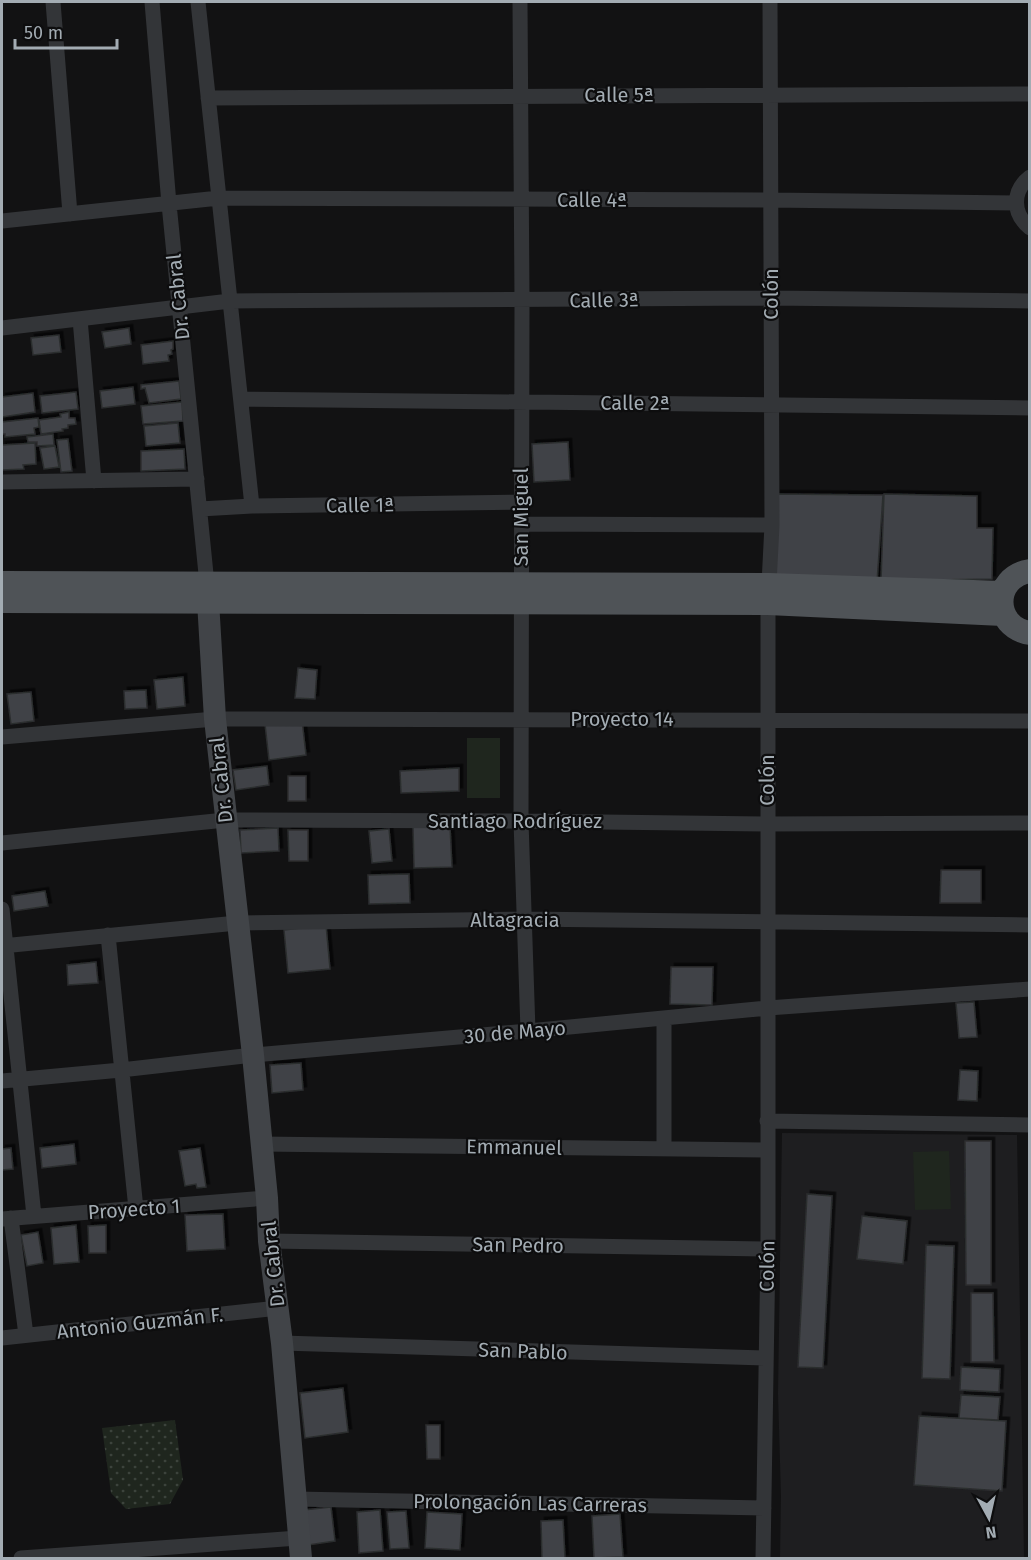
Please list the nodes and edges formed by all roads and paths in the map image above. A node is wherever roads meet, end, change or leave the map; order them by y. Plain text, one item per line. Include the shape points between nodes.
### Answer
1 (53, 2) edge
2 (152, 2) edge
3 (198, 2) edge
4 (520, 2) edge
5 (770, 2) edge
6 (1029, 94) edge
7 (770, 95) junction
8 (521, 96) junction
9 (208, 98) junction
10 (1029, 177) edge
11 (219, 198) junction
12 (522, 200) junction
13 (770, 200) junction
14 (1016, 203) junction
15 (169, 204) junction
16 (70, 214) junction
17 (2, 221) edge
18 (1029, 228) edge
19 (771, 298) junction
20 (522, 301) junction
21 (1029, 301) edge
22 (230, 302) junction
23 (179, 308) junction
24 (80, 319) junction
25 (2, 328) edge
26 (241, 399) junction
27 (521, 403) junction
28 (771, 403) junction
29 (1029, 408) edge
30 (197, 479) junction
31 (94, 481) junction
32 (2, 482) edge
33 (521, 502) junction
34 (252, 507) junction
35 (200, 509) junction
36 (521, 524) junction
37 (772, 525) junction
38 (1029, 572) edge
39 (2, 583) edge
40 (208, 594) junction
41 (521, 594) junction
42 (768, 594) junction
43 (2, 602) edge
44 (1003, 604) junction
45 (1029, 633) edge
46 (215, 719) junction
47 (521, 719) junction
48 (767, 719) junction
49 (1029, 721) edge
50 (2, 737) edge
51 (225, 820) junction
52 (521, 821) junction
53 (1029, 823) edge
54 (767, 824) junction
55 (2, 843) edge
56 (2, 909) edge
57 (524, 919) junction
58 (237, 923) junction
59 (768, 923) junction
60 (1029, 925) edge
61 (108, 935) junction
62 (3, 946) edge
63 (1029, 989) edge
64 (768, 1008) junction
65 (664, 1019) junction
66 (528, 1032) junction
67 (253, 1055) junction
68 (121, 1070) junction
69 (19, 1079) junction
70 (2, 1081) edge
71 (767, 1121) junction
72 (1029, 1125) edge
73 (261, 1144) junction
74 (664, 1149) junction
75 (767, 1150) junction
76 (267, 1198) junction
77 (136, 1209) junction
78 (34, 1216) junction
79 (6, 1219) edge
80 (269, 1241) junction
81 (768, 1249) junction
82 (278, 1308) junction
83 (26, 1335) junction
84 (2, 1338) edge
85 (282, 1343) junction
86 (765, 1358) junction
87 (296, 1499) junction
88 (764, 1508) junction
89 (299, 1548) edge
90 (21, 1558) edge
91 (763, 1558) edge

1 - 16 street
2 - 15 street, Dr. Cabral
3 - 9 street
4 - 8 street, San Miguel
5 - 7 street, Colón
6 - 7 street, Calle 5ª
7 - 8 street, Calle 5ª
7 - 13 street, Colón
8 - 9 street, Calle 5ª
8 - 12 street, San Miguel
9 - 11 street
10 - 14 street via 1018,192
11 - 12 street, Calle 4ª
11 - 15 street, Calle 4ª
11 - 22 street
12 - 13 street, Calle 4ª
12 - 20 street, San Miguel
13 - 14 street, Calle 4ª
13 - 19 street, Colón
14 - 18 street
15 - 16 street, Calle 4ª
15 - 23 street, Dr. Cabral
16 - 17 street, Calle 4ª
19 - 20 street, Calle 3ª
19 - 21 street, Calle 3ª
19 - 28 street, Colón
20 - 22 street, Calle 3ª
20 - 27 street, San Miguel
22 - 23 street, Calle 3ª
22 - 26 street
23 - 24 street, Calle 3ª
23 - 30 street, Dr. Cabral
24 - 25 street, Calle 3ª
24 - 31 street
26 - 27 street, Calle 2ª
26 - 34 street
27 - 28 street, Calle 2ª
27 - 33 street, San Miguel
28 - 29 street, Calle 2ª
28 - 37 street, Colón
30 - 31 street
30 - 35 street, Dr. Cabral
31 - 32 street
33 - 34 street, Calle 1ª
33 - 36 street, San Miguel
34 - 35 street, Calle 1ª
35 - 40 street, Dr. Cabral
36 - 37 street
36 - 41 street, San Miguel
37 - 42 street, Colón
38 - 44 main road via 1009,581
39 - 40 main road
40 - 41 main road
40 - 43 main road
40 - 46 street, Dr. Cabral
41 - 42 main road
41 - 47 street, San Miguel
42 - 44 main road
42 - 48 street, Colón
44 - 45 main road via 1010,625
46 - 47 street, Proyecto 14
46 - 50 street, Proyecto 14
46 - 51 street, Dr. Cabral
47 - 48 street, Proyecto 14
47 - 52 street, San Miguel
48 - 49 street, Proyecto 14
48 - 54 street, Colón
51 - 52 street, Santiago Rodríguez
51 - 55 street, Santiago Rodríguez
51 - 58 street, Dr. Cabral
52 - 54 street, Santiago Rodríguez
52 - 57 street, San Miguel
53 - 54 street, Santiago Rodríguez
54 - 59 street, Colón
56 - 62 street
57 - 58 street, Altagracia
57 - 59 street, Altagracia
57 - 66 street, San Miguel
58 - 61 street, Altagracia
58 - 67 street, Dr. Cabral
59 - 60 street, Altagracia
59 - 64 street, Colón
61 - 62 street, Altagracia
61 - 68 street
62 - 69 street
63 - 64 street, 30 de Mayo
64 - 65 street, 30 de Mayo
64 - 71 street, Colón
65 - 66 street, 30 de Mayo
65 - 74 street
66 - 67 street, 30 de Mayo
67 - 68 street, 30 de Mayo
67 - 73 street, Dr. Cabral
68 - 69 street, 30 de Mayo
68 - 77 street
69 - 70 street, 30 de Mayo
69 - 78 street
71 - 72 street
71 - 75 street, Colón
73 - 74 street, Emmanuel
73 - 76 street, Dr. Cabral
74 - 75 street, Emmanuel
75 - 81 street, Colón
76 - 77 street, Proyecto 1
76 - 80 street, Dr. Cabral
77 - 78 street, Proyecto 1
78 - 79 street, Proyecto 1
79 - 83 street
80 - 81 street, San Pedro
80 - 82 street, Dr. Cabral
81 - 86 street, Colón
82 - 83 street, Antonio Guzmán F.
82 - 85 street, Dr. Cabral
83 - 84 street, Antonio Guzmán F.
85 - 86 street, San Pablo
85 - 87 street, Dr. Cabral
86 - 88 street, Colón
87 - 88 street, Prolongación Las Carreras
87 - 89 street, Dr. Cabral
88 - 91 street, Colón
89 - 90 street

